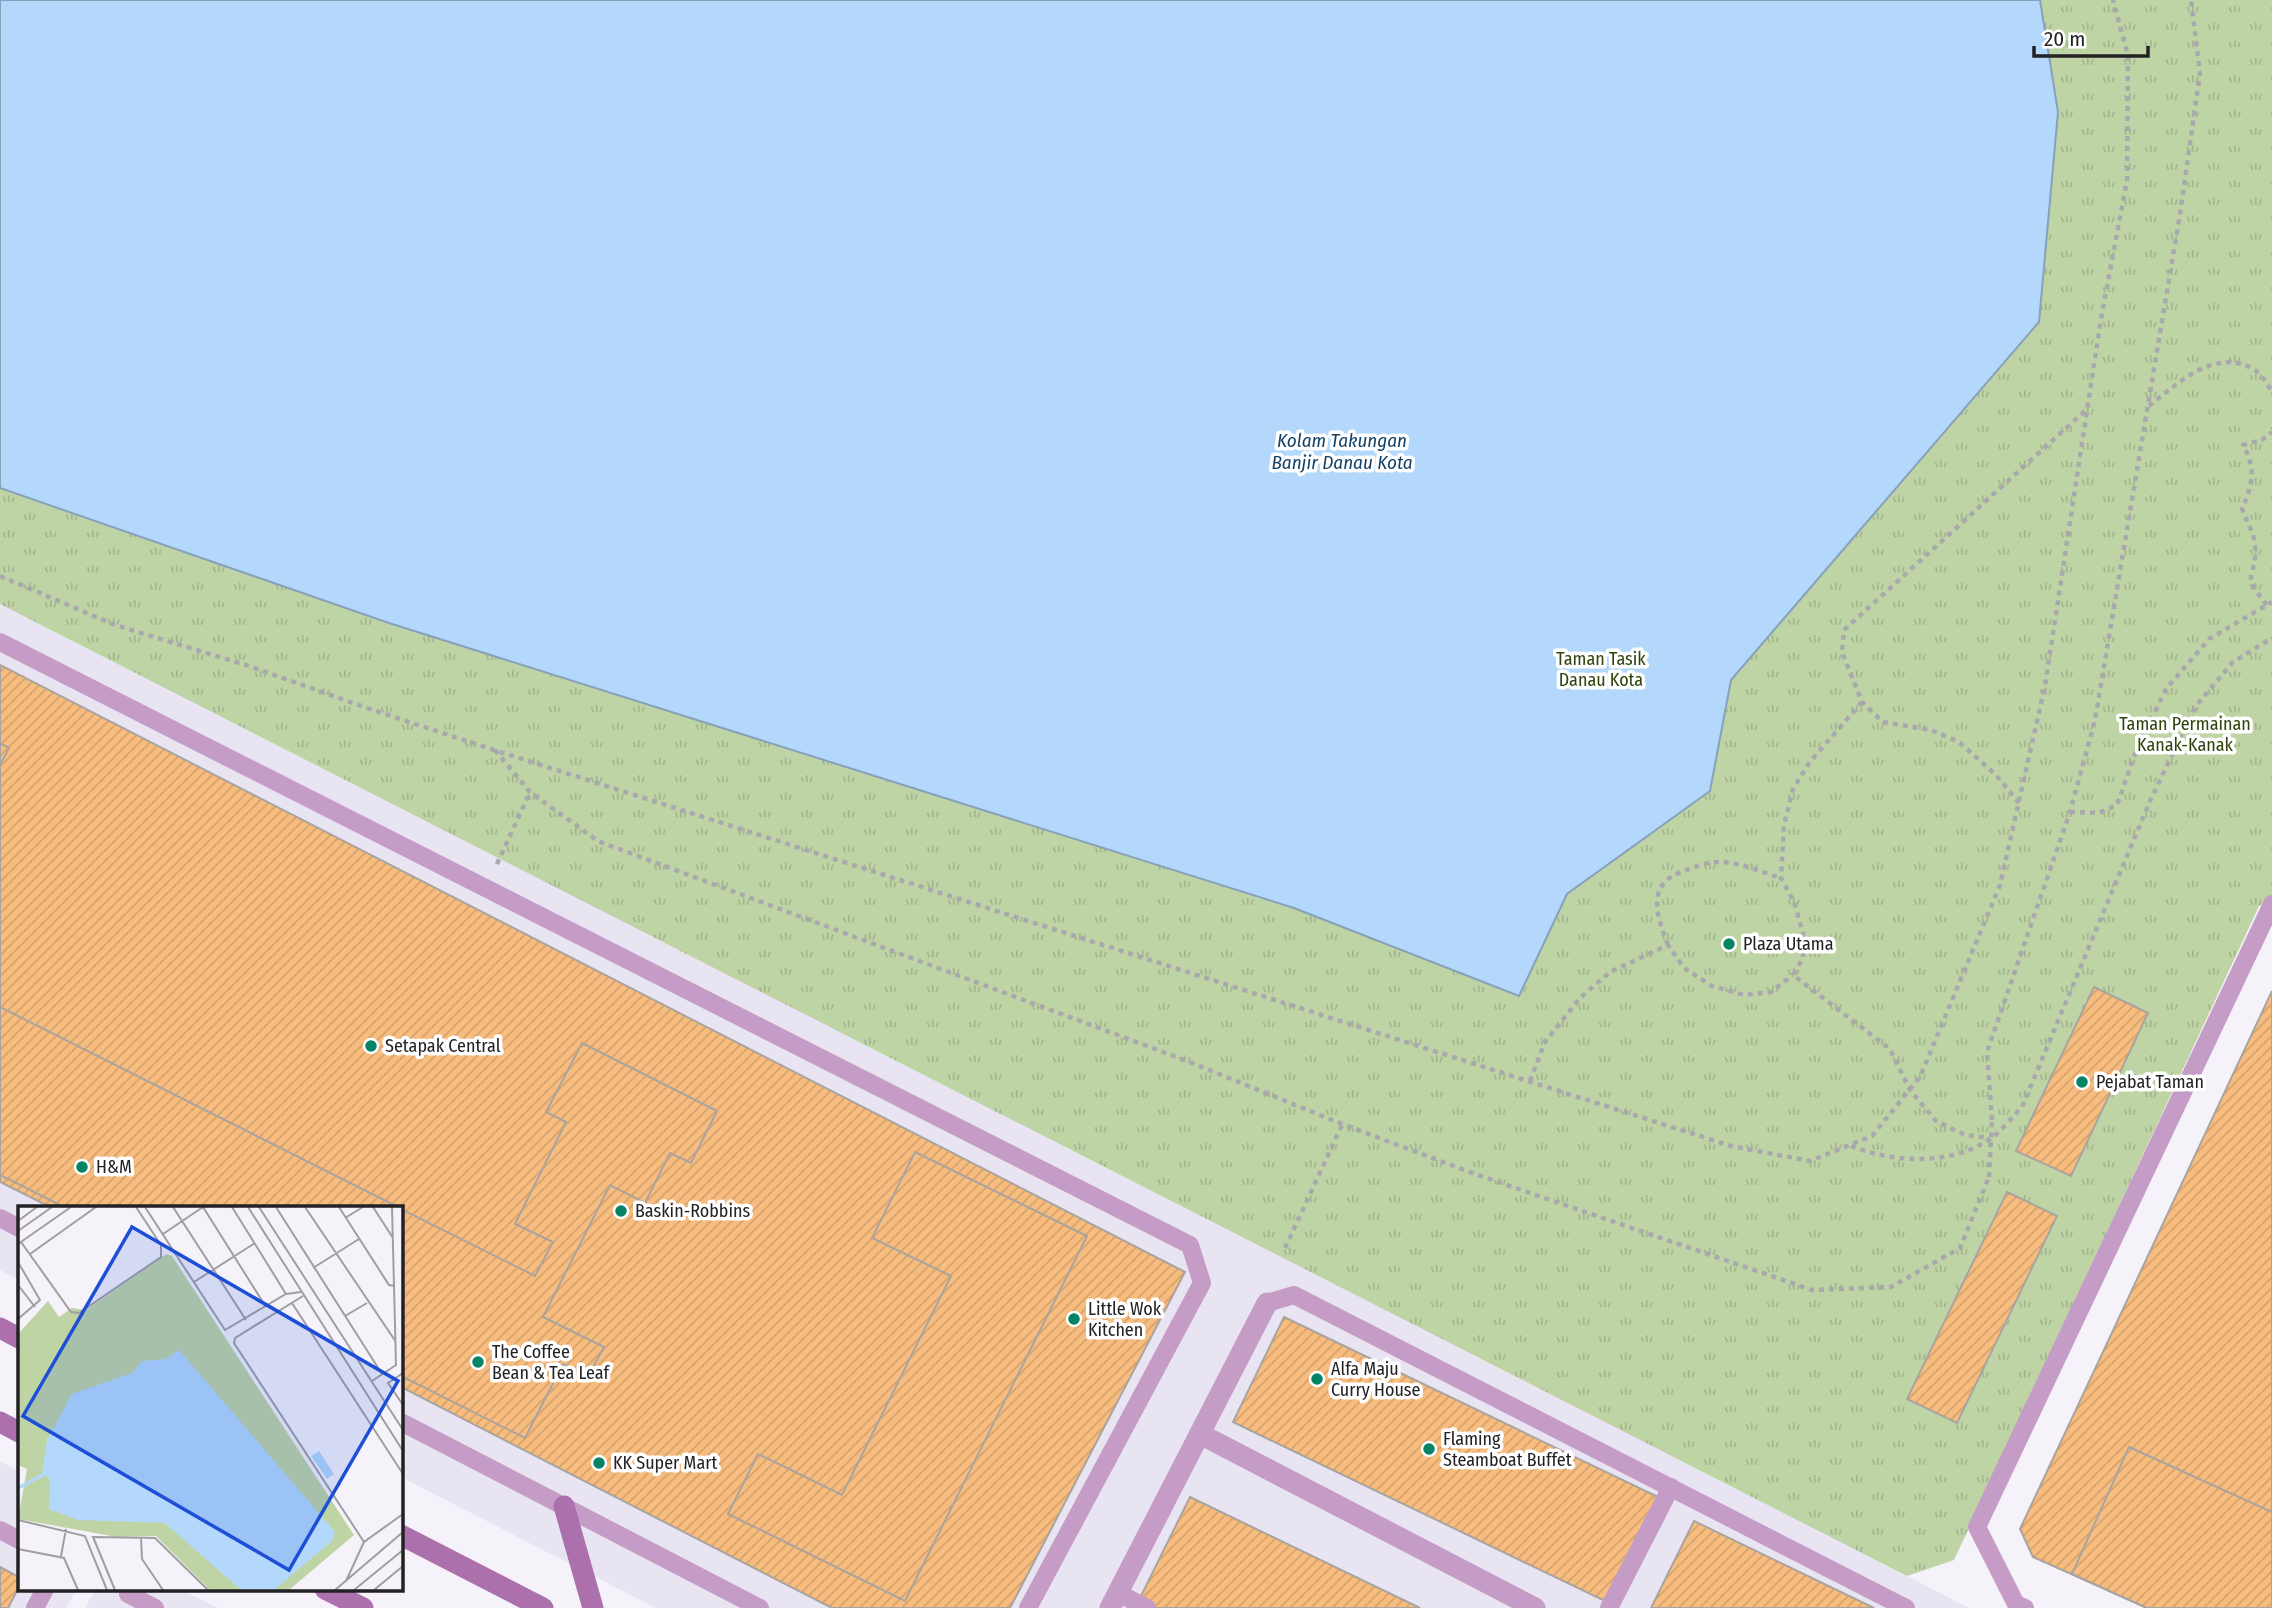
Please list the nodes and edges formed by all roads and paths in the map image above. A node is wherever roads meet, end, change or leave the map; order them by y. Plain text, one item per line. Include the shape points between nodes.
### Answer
1 (2113, 0) edge
2 (2191, 0) edge
3 (2272, 391) edge
4 (2148, 407) junction
5 (2087, 410) junction
6 (2272, 432) edge
7 (0, 576) edge
8 (2270, 603) edge
9 (2272, 638) edge
10 (0, 642) edge
11 (1862, 702) junction
12 (494, 750) junction
13 (530, 792) junction
14 (2019, 803) junction
15 (2070, 812) junction
16 (1780, 878) junction
17 (486, 889) junction
18 (2272, 904) edge
19 (1668, 945) junction
20 (1794, 975) junction
21 (1530, 1081) junction
22 (1909, 1090) junction
23 (1342, 1124) junction
24 (1992, 1138) junction
25 (1850, 1145) junction
26 (0, 1218) edge
27 (18, 1227) edge
28 (1286, 1248) dead end
29 (1267, 1303) joint
30 (0, 1328) edge
31 (18, 1337) edge
32 (0, 1422) edge
33 (402, 1423) edge
34 (18, 1431) edge
35 (1200, 1434) junction
36 (1671, 1487) junction
37 (564, 1506) junction
38 (0, 1530) edge
39 (402, 1536) edge
40 (18, 1539) edge
41 (44, 1590) edge
42 (327, 1590) edge
43 (127, 1597) edge
44 (1114, 1600) edge
45 (35, 1608) edge
46 (155, 1608) edge
47 (363, 1608) edge
48 (542, 1608) edge
49 (593, 1608) edge
50 (760, 1608) edge
51 (1028, 1608) edge
52 (1147, 1608) edge
53 (1535, 1608) edge
54 (1609, 1608) edge
55 (1906, 1608) edge
56 (2025, 1608) edge

1 - 5 path via 2128,56 2127,180
2 - 4 path via 2200,73
3 - 4 path via 2256,370 2228,361 2193,371
4 - 15 path via 2095,720
5 - 11 path via 1844,630 1842,652
5 - 14 path via 2045,686
6 - 8 path via 2243,445 2253,476 2242,508 2255,546 2251,585
7 - 12 path via 115,625
8 - 15 path via 2209,639 2166,689 2117,805 2099,813
9 - 24 path via 2233,662 2195,707 2150,801 2022,1107
10 - 17 lane
11 - 14 path via 1883,722 1931,730 1959,742
11 - 16 path via 1809,763 1793,789 1784,825
12 - 13 path
12 - 21 path
13 - 17 path
13 - 23 path via 598,841
14 - 22 path via 2000,885 1920,1077
15 - 24 path, bridge via 1987,1052
16 - 19 path via 1718,862 1677,873 1663,882 1656,897
16 - 20 path via 1804,933 1803,958
17 - 51 lane via 1190,1245 1202,1283
18 - 56 lane via 1977,1527 2016,1604
19 - 20 path via 1684,968 1712,985 1744,995 1771,992
19 - 21 path via 1610,972 1580,998 1545,1042
20 - 22 path via 1891,1049
21 - 25 path via 1731,1146 1810,1161
22 - 24 path via 1936,1121 1965,1135
22 - 25 path via 1871,1136
23 - 24 path, bridge via 1812,1290 1891,1287 1960,1248 1989,1177
23 - 28 path
24 - 25 path via 1949,1158 1872,1154
26 - 27 lane
29 - 35 street
29 - 36 lane via 1294,1295
30 - 31 main road
32 - 34 main road
33 - 37 lane
35 - 44 street
35 - 53 street
36 - 54 lane
36 - 55 lane
37 - 49 main road
37 - 50 lane
38 - 40 lane
39 - 48 main road
41 - 45 lane
42 - 47 main road
43 - 46 lane
44 - 52 lane

